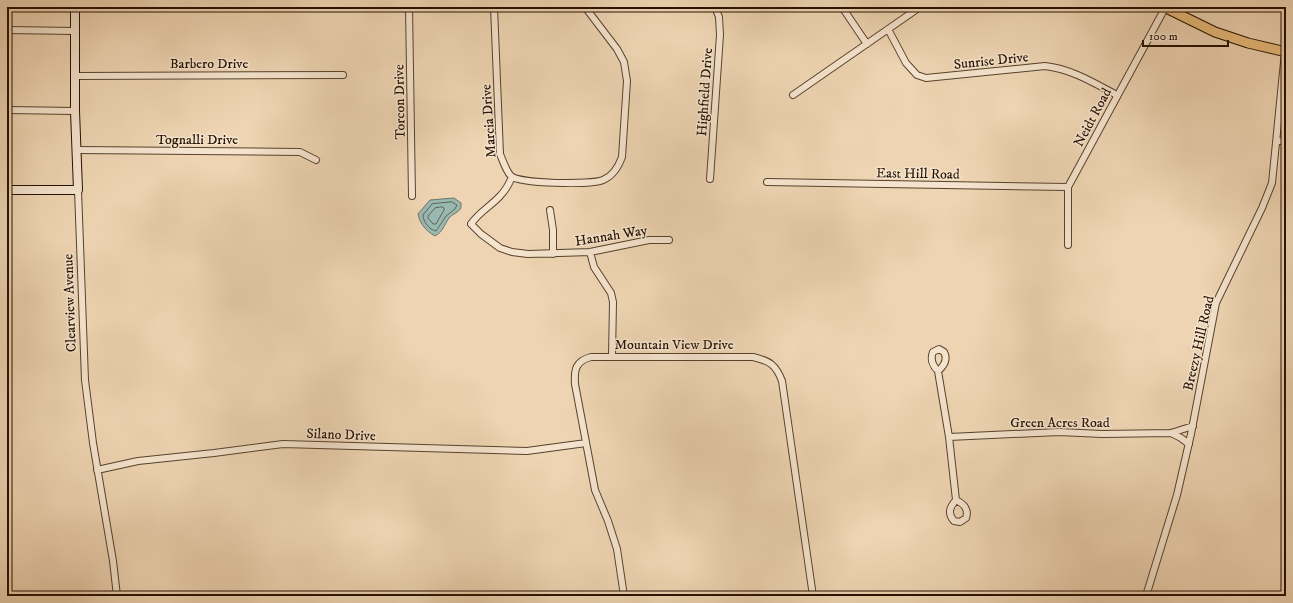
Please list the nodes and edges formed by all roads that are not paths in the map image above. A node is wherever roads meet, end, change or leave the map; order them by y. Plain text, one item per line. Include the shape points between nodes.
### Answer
1 (75, 7) edge
2 (409, 7) edge
3 (494, 7) edge
4 (585, 7) edge
5 (715, 7) edge
6 (842, 7) edge
7 (920, 7) edge
8 (1165, 8) edge
9 (888, 29) junction
10 (7, 30) edge
11 (75, 31) junction
12 (867, 44) junction
13 (1286, 52) edge
14 (343, 75) dead end
15 (75, 76) junction
16 (793, 95) dead end
17 (1117, 95) junction
18 (7, 110) edge
19 (75, 111) junction
20 (1277, 141) junction
21 (1286, 141) edge
22 (76, 150) junction
23 (316, 160) dead end
24 (512, 177) junction
25 (710, 179) dead end
26 (767, 182) dead end
27 (1068, 187) junction
28 (7, 190) edge
29 (78, 190) junction
30 (412, 196) dead end
31 (550, 210) dead end
32 (669, 240) dead end
33 (1068, 245) dead end
34 (590, 252) junction
35 (554, 254) junction
36 (612, 356) junction
37 (938, 371) dead end
38 (1192, 426) junction
39 (1171, 433) junction
40 (949, 437) junction
41 (586, 443) junction
42 (1189, 444) junction
43 (98, 470) junction
44 (956, 500) dead end
45 (117, 596) edge
46 (624, 596) edge
47 (813, 596) edge
48 (1146, 596) edge

1 - 11 street, Clearview Avenue
2 - 30 street, Torcon Drive
3 - 24 street, Marcia Drive via 500,154 505,168
4 - 24 street via 624,62 626,81 622,152 618,168 607,178 592,183 540,183
5 - 25 street, Highfield Drive via 719,17 720,36
6 - 12 street
7 - 9 street
8 - 13 main road via 1215,32
8 - 17 street, Neidt Road
9 - 12 street
9 - 17 street, Sunrise Drive via 906,63 917,75 926,78 1045,66 1071,71
10 - 11 street
11 - 15 street, Clearview Avenue
12 - 16 street
13 - 20 street, Breezy Hill Road
14 - 15 street, Barbero Drive
15 - 19 street, Clearview Avenue
17 - 27 street, Neidt Road
18 - 19 street
19 - 22 street, Clearview Avenue
20 - 21 street
20 - 38 street, Breezy Hill Road via 1272,183 1216,303
22 - 23 street, Tognalli Drive via 300,152
22 - 29 street, Clearview Avenue
24 - 35 street, Hannah Way via 507,188 476,215 471,224 500,248 528,254
26 - 27 street, East Hill Road
27 - 33 street, Neidt Road
28 - 29 street
29 - 43 street, Clearview Avenue via 85,380
31 - 35 street
32 - 34 street, Hannah Way via 649,240
34 - 35 street, Hannah Way
34 - 36 street via 594,267 613,302
36 - 41 street, Mountain View Drive via 584,359 576,369 575,384
36 - 47 street, Mountain View Drive via 753,357 763,359 778,370 782,382
37 - 40 street
38 - 39 street, Green Acres Road
38 - 42 street, Breezy Hill Road
39 - 40 street, Green Acres Road via 1059,432
39 - 42 street
40 - 44 street
41 - 43 street, Silano Drive via 527,451 282,444 138,461
41 - 46 street, Mountain View Drive via 595,490 618,549
42 - 48 street, Breezy Hill Road via 1177,494
43 - 45 street, Clearview Avenue

